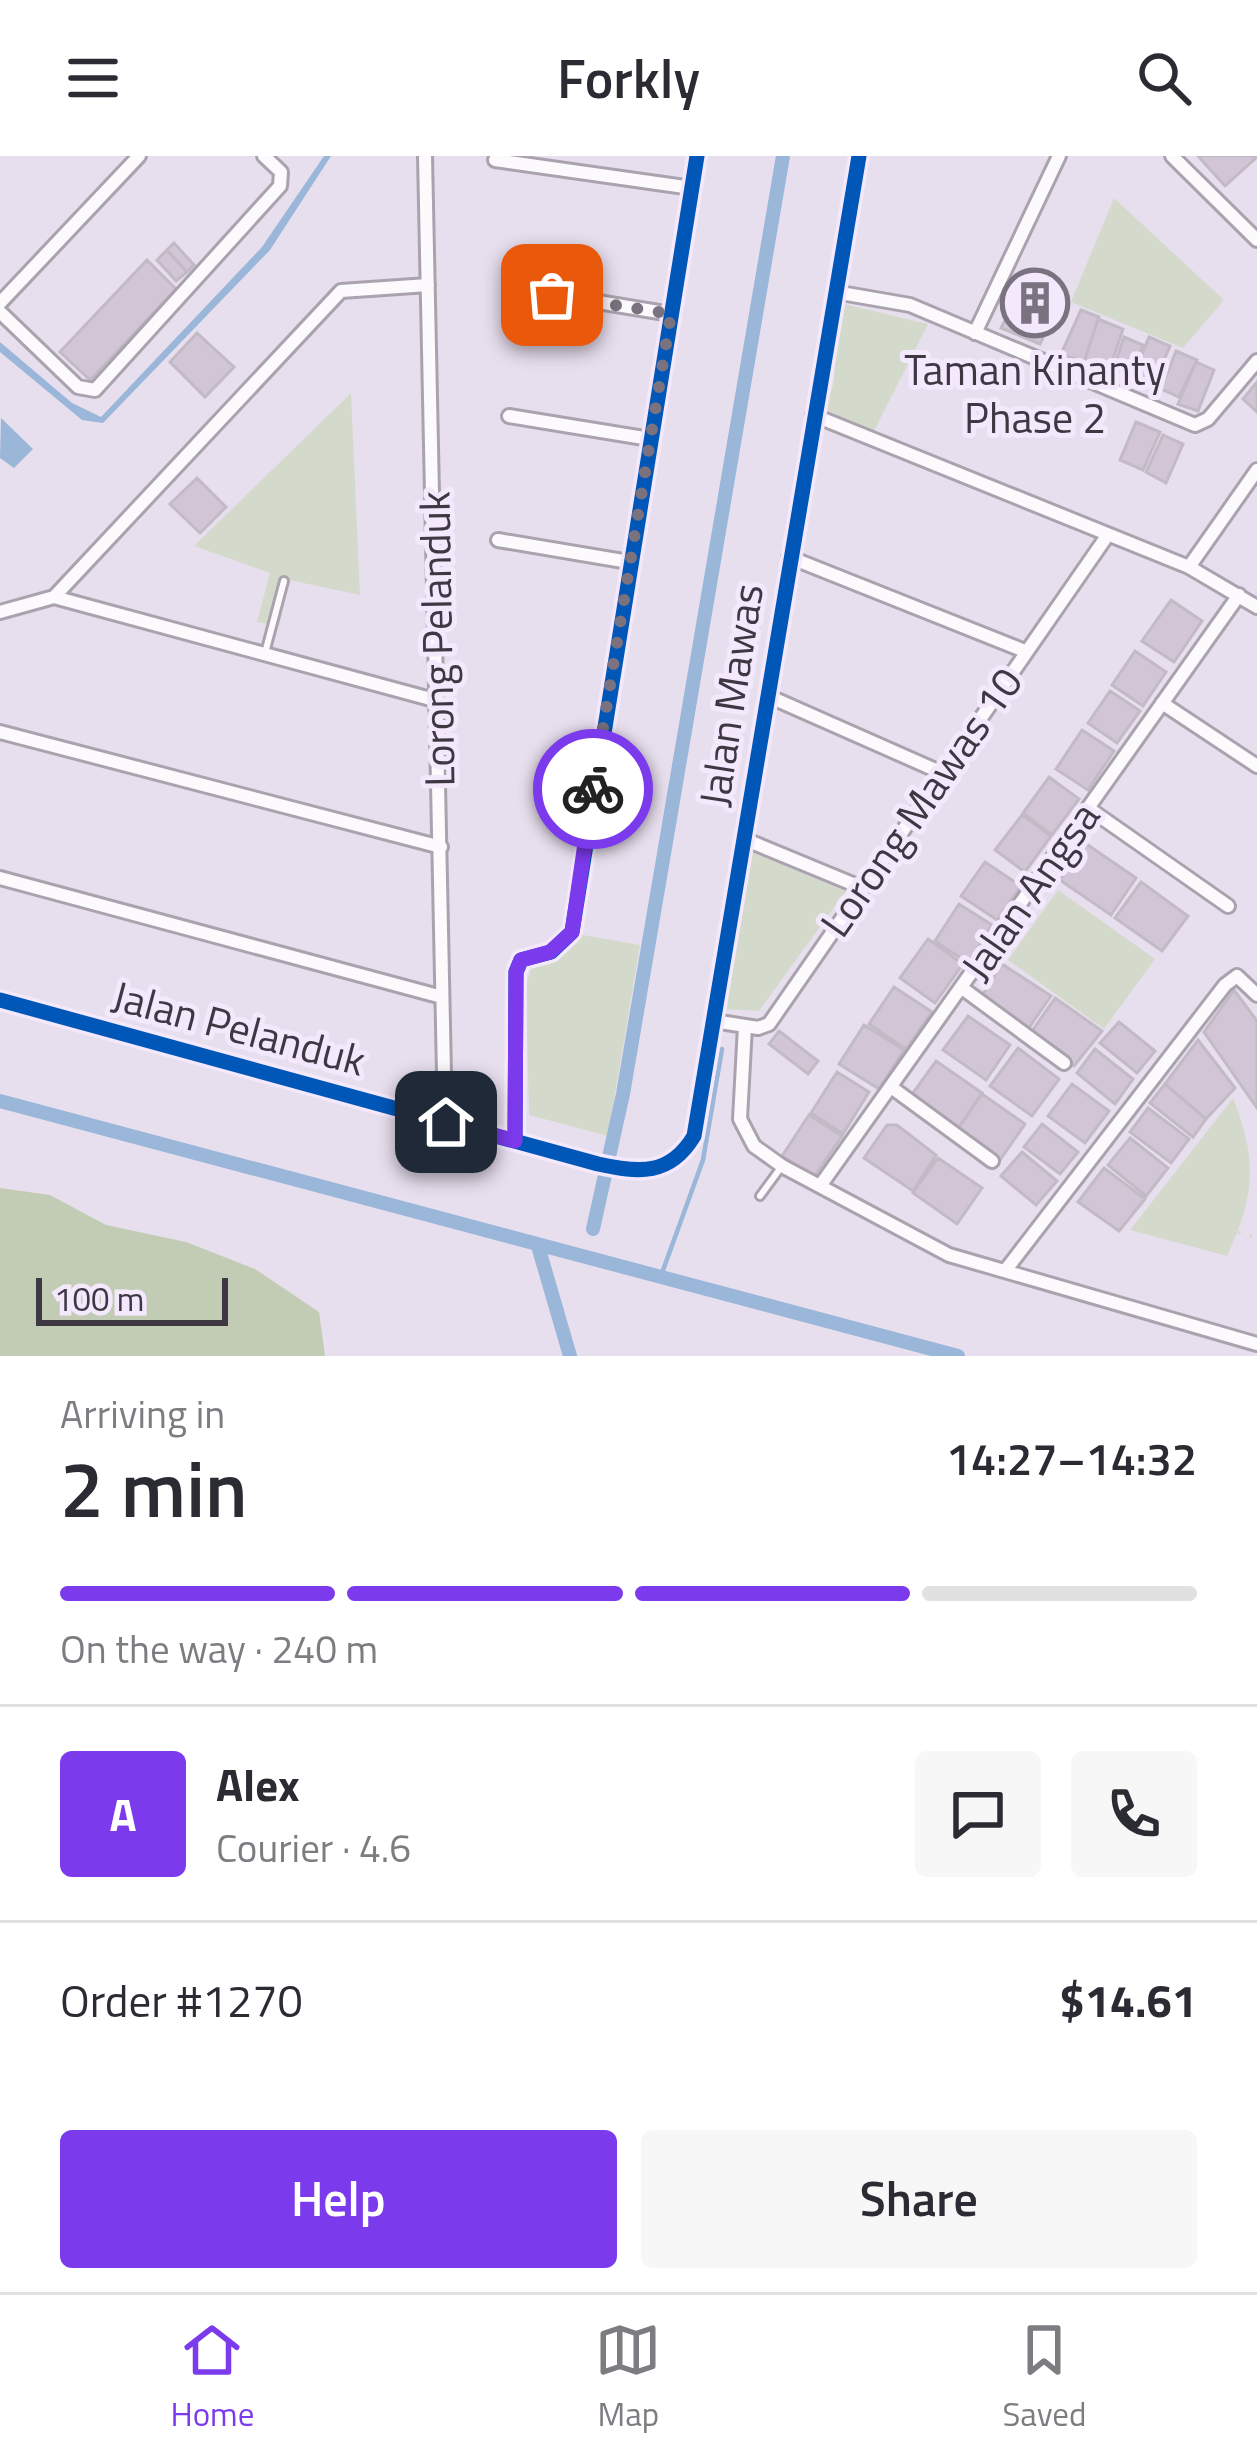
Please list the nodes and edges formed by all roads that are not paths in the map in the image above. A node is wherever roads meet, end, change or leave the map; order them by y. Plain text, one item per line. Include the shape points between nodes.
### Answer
1 (139, 156) edge
2 (264, 156) edge
3 (425, 156) edge
4 (698, 156) edge
5 (859, 156) edge
6 (1059, 156) edge
7 (1172, 156) edge
8 (495, 160) dead end
9 (550, 162) edge
10 (692, 188) junction
11 (1257, 240) edge
12 (428, 285) junction
13 (513, 288) dead end
14 (835, 292) junction
15 (0, 303) edge
16 (0, 312) edge
17 (671, 314) junction
18 (975, 333) junction
19 (1257, 361) edge
20 (813, 415) junction
21 (509, 416) dead end
22 (650, 439) junction
23 (1257, 470) edge
24 (1107, 536) junction
25 (498, 540) dead end
26 (789, 557) junction
27 (629, 562) junction
28 (1189, 567) junction
29 (284, 581) dead end
30 (1239, 595) junction
31 (54, 598) junction
32 (1257, 607) edge
33 (0, 612) edge
34 (1025, 651) junction
35 (265, 654) junction
36 (769, 696) junction
37 (438, 701) junction
38 (1162, 703) junction
39 (0, 732) edge
40 (1257, 766) edge
41 (940, 772) junction
42 (1088, 808) junction
43 (744, 838) junction
44 (441, 848) junction
45 (0, 878) edge
46 (860, 887) junction
47 (1228, 906) dead end
48 (962, 988) junction
49 (1257, 995) edge
50 (442, 997) junction
51 (0, 1000) edge
52 (714, 1021) junction
53 (745, 1026) junction
54 (1064, 1063) dead end
55 (891, 1087) junction
56 (446, 1122) junction
57 (515, 1141) junction
58 (992, 1161) dead end
59 (598, 1164) joint
60 (782, 1166) junction
61 (820, 1186) junction
62 (760, 1196) dead end
63 (1005, 1271) junction
64 (1257, 1344) edge

1 - 15 street
2 - 16 street via 281,172 280,186 101,385 79,387
3 - 12 street, Lorong Pelanduk
4 - 10 street
5 - 14 street, Jalan Mawas
6 - 18 street
7 - 11 street
8 - 9 street
9 - 10 street
10 - 17 street
12 - 31 street via 341,291
12 - 37 street, Lorong Pelanduk
13 - 17 street
14 - 18 street via 910,305
14 - 20 street, Jalan Mawas
17 - 22 street
18 - 19 street via 1195,425
20 - 24 street
20 - 26 street, Jalan Mawas
21 - 22 street
22 - 27 street
23 - 28 street
24 - 28 street
24 - 34 street, Lorong Mawas 10
25 - 27 street
26 - 34 street
26 - 36 street, Jalan Mawas
27 - 57 street via 572,932 550,952 521,960 516,972
28 - 30 street
29 - 35 lane
30 - 32 street
30 - 38 street, Jalan Angsa
31 - 33 street
31 - 35 street
34 - 41 street, Lorong Mawas 10
35 - 37 street
36 - 41 street
36 - 43 street, Jalan Mawas
37 - 44 street, Lorong Pelanduk
38 - 40 street
38 - 42 street, Jalan Angsa
39 - 44 street
41 - 46 street, Lorong Mawas 10
42 - 47 street
42 - 48 street, Jalan Angsa
43 - 46 street
43 - 52 street, Jalan Mawas
44 - 50 street, Lorong Pelanduk
45 - 50 street
46 - 53 street, Lorong Mawas 10 via 769,1024
48 - 54 street
48 - 55 street, Jalan Angsa
49 - 63 street via 1242,978 1225,985
50 - 56 street, Lorong Pelanduk
51 - 56 street, Jalan Pelanduk
52 - 53 street
52 - 59 street, Jalan Mawas via 694,1136 672,1162 637,1172
53 - 60 street via 740,1119 754,1146
55 - 58 street
55 - 61 street, Jalan Angsa
56 - 57 street, Jalan Pelanduk
57 - 59 street, Jalan Pelanduk
60 - 61 street
60 - 62 lane
61 - 63 street via 950,1255
63 - 64 street

